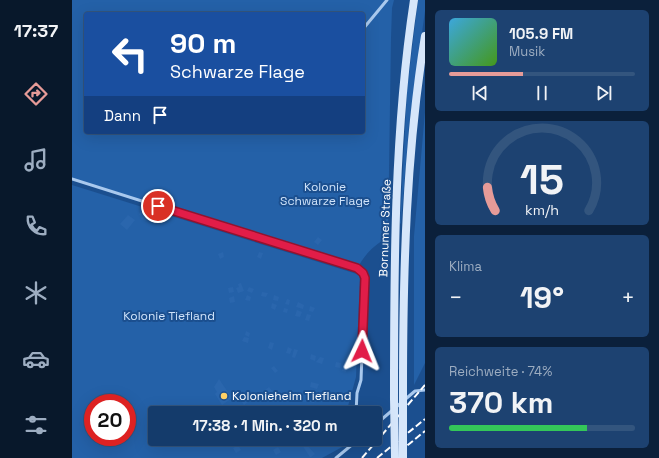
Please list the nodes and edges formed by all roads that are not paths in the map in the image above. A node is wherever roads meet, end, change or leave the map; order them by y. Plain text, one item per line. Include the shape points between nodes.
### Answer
1 (387, 0) edge
2 (414, 0) edge
3 (365, 27) edge
4 (425, 36) edge
5 (72, 179) edge
6 (425, 390) edge
7 (356, 406) edge
8 (382, 419) edge
9 (351, 446) edge
10 (336, 458) edge
11 (395, 458) edge
12 (403, 458) edge

1 - 3 lane
2 - 11 main road, Bornumer Straße, bridge via 405,80 396,228
4 - 12 main road, Bornumer Straße, bridge via 412,139 405,240
5 - 7 lane via 357,268 365,278 361,380
6 - 8 lane via 415,391
9 - 10 lane

